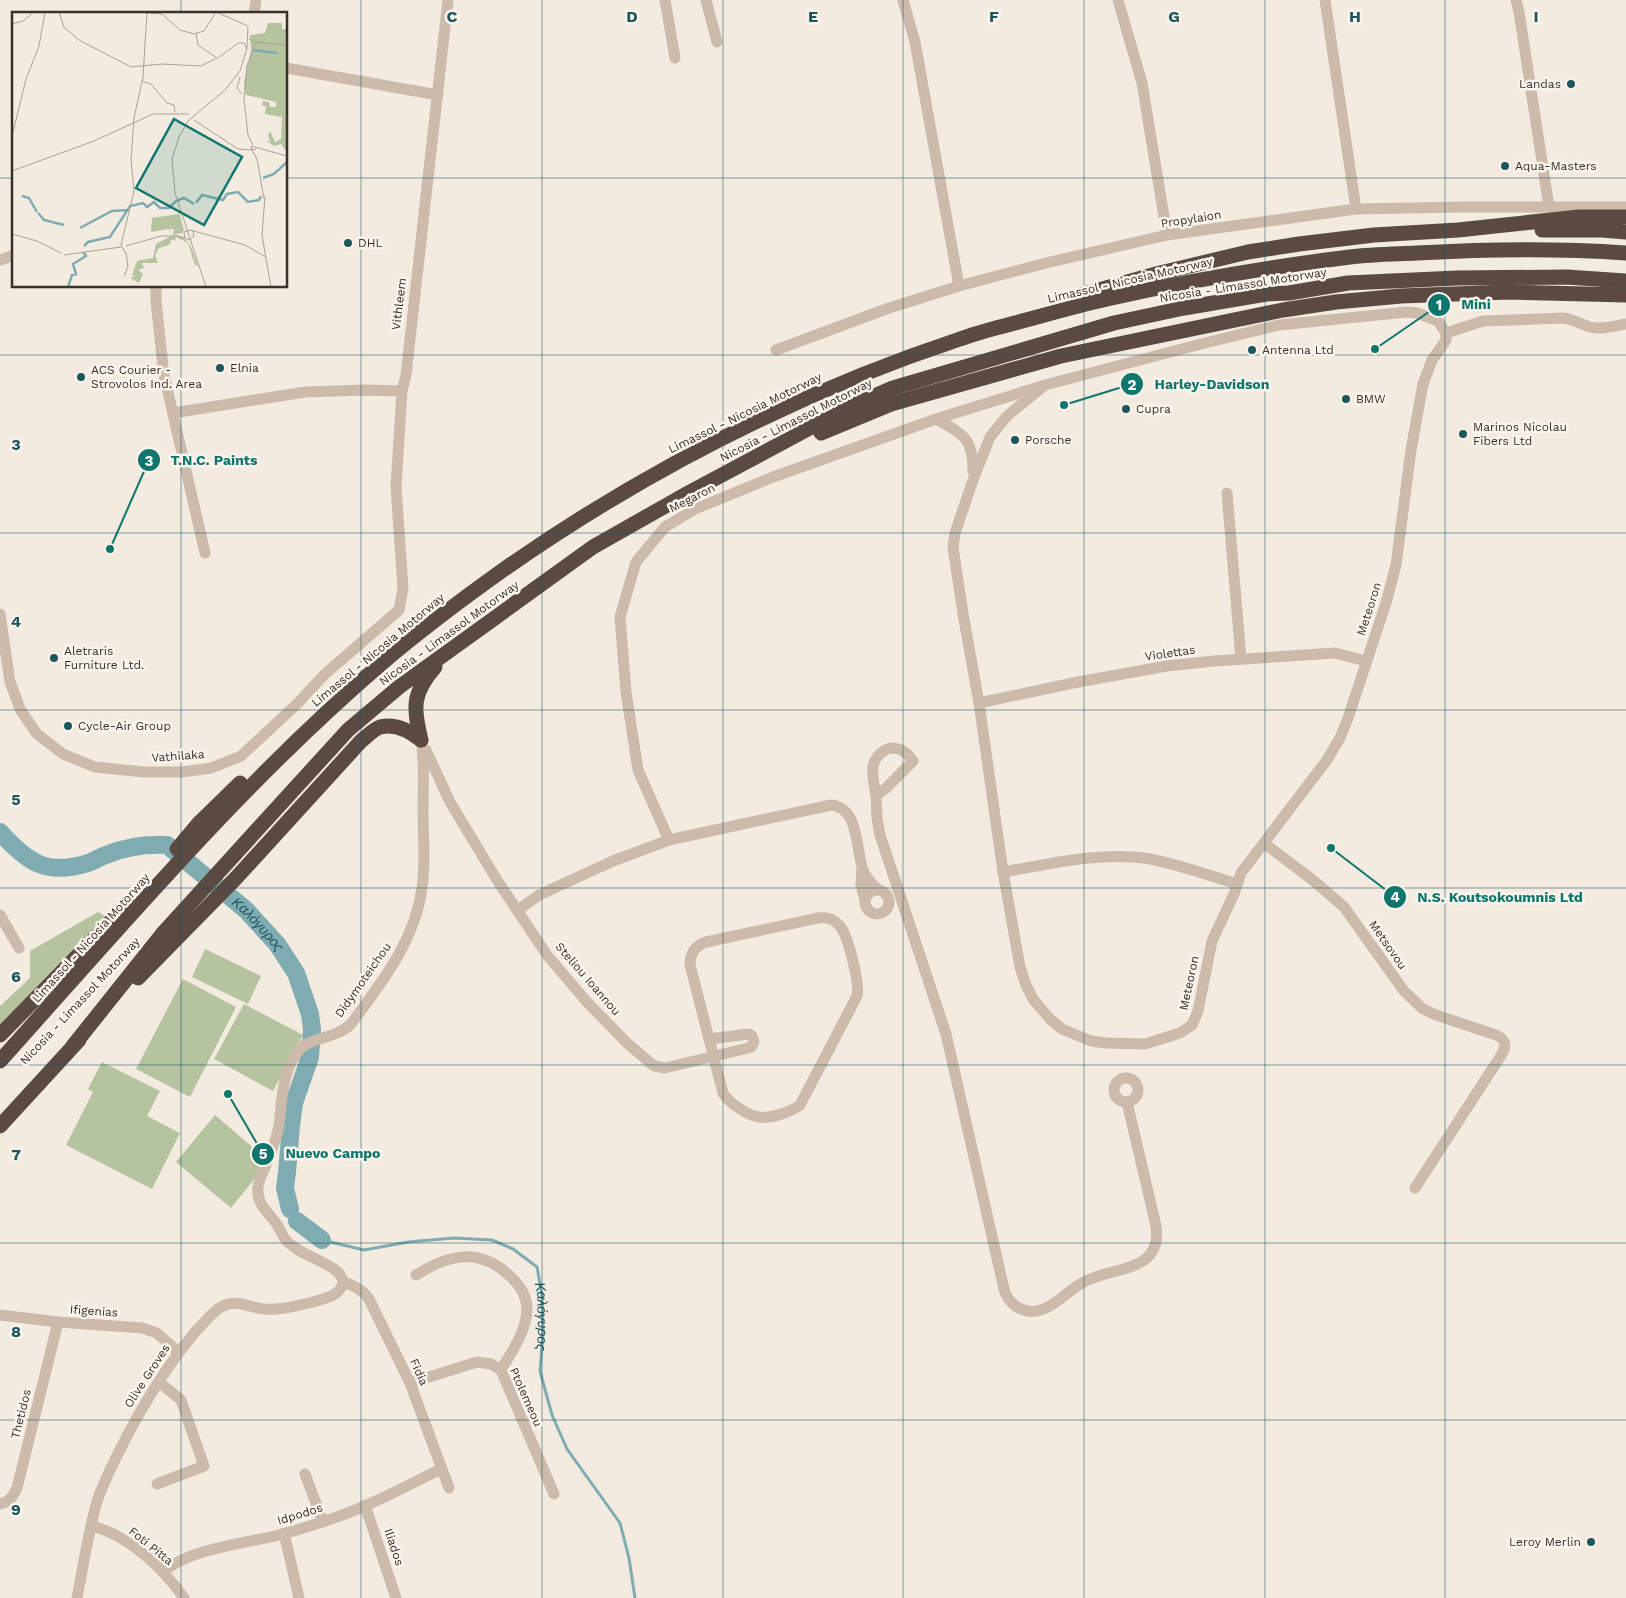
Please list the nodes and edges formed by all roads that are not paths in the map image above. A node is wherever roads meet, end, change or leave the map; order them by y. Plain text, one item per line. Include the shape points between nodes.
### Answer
1 (448, 0) edge
2 (665, 0) edge
3 (706, 0) edge
4 (902, 0) edge
5 (1118, 0) edge
6 (1326, 0) edge
7 (1516, 0) edge
8 (717, 42) dead end
9 (675, 58) dead end
10 (288, 68) edge
11 (438, 95) junction
12 (1549, 207) junction
13 (1626, 207) edge
14 (1356, 209) junction
15 (1626, 217) edge
16 (1458, 230) junction
17 (1626, 232) edge
18 (1168, 235) junction
19 (1626, 252) edge
20 (12, 256) edge
21 (0, 260) edge
22 (1626, 281) edge
23 (959, 286) junction
24 (156, 288) edge
25 (1626, 294) edge
26 (1242, 318) junction
27 (1626, 324) edge
28 (1446, 333) junction
29 (962, 338) junction
30 (776, 350) dead end
31 (1007, 354) junction
32 (1045, 385) junction
33 (402, 391) junction
34 (173, 413) junction
35 (936, 419) junction
36 (727, 472) junction
37 (972, 480) junction
38 (1227, 494) dead end
39 (205, 553) dead end
40 (399, 610) joint
41 (0, 614) edge
42 (449, 651) junction
43 (1241, 659) junction
44 (1366, 661) junction
45 (979, 703) junction
46 (421, 740) junction
47 (876, 794) dead end
48 (669, 840) junction
49 (1264, 843) junction
50 (862, 869) junction
51 (1003, 872) junction
52 (1237, 884) junction
53 (877, 889) junction
54 (894, 898) junction
55 (865, 900) junction
56 (134, 905) junction
57 (518, 910) junction
58 (0, 915) edge
59 (163, 934) junction
60 (19, 948) dead end
61 (0, 1035) edge
62 (709, 1040) junction
63 (73, 1046) junction
64 (714, 1057) junction
65 (0, 1061) edge
66 (1126, 1102) dead end
67 (0, 1110) edge
68 (0, 1126) edge
69 (1415, 1188) dead end
70 (416, 1275) dead end
71 (344, 1282) junction
72 (0, 1315) edge
73 (58, 1322) junction
74 (178, 1352) junction
75 (501, 1370) junction
76 (159, 1382) junction
77 (410, 1383) junction
78 (442, 1469) junction
79 (305, 1474) dead end
80 (157, 1484) dead end
81 (449, 1488) dead end
82 (554, 1494) dead end
83 (0, 1504) edge
84 (365, 1505) junction
85 (323, 1522) junction
86 (92, 1526) junction
87 (284, 1533) junction
88 (163, 1572) junction
89 (77, 1598) edge
90 (184, 1598) edge
91 (300, 1598) edge
92 (396, 1598) edge

1 - 11 street, Vithleem
2 - 9 street
3 - 8 street
4 - 23 street via 915,42
5 - 18 street via 1142,83
6 - 14 street
7 - 12 street
10 - 11 street
11 - 33 street, Vithleem
12 - 13 street, Propylaion
12 - 14 street, Propylaion
14 - 18 street, Propylaion
15 - 16 highway via 1579,217
16 - 17 highway
16 - 29 highway via 1374,235 1248,252 1078,296
18 - 23 street, Propylaion
19 - 29 highway, Limassol - Nicosia Motorway via 1524,248 1350,257 1150,289
20 - 21 street
22 - 31 highway, Nicosia - Limassol Motorway via 1567,277 1348,283 1184,308 1107,325
23 - 30 street, Propylaion
24 - 34 street via 164,375
25 - 26 highway via 1508,292 1374,297
26 - 31 highway via 1153,329
26 - 36 highway via 1061,356 891,404
27 - 28 street via 1597,328 1563,318 1488,320
28 - 32 street, Megaron via 1438,321 1407,312 1279,325
28 - 44 street, Meteoron via 1446,342 1432,360 1423,384 1396,565
29 - 56 highway, Limassol - Nicosia Motorway via 852,378 712,442 564,528 452,607 385,660 293,743 184,849
31 - 36 highway, Nicosia - Limassol Motorway via 874,396
32 - 35 street, Megaron
32 - 37 street via 1012,411 996,429
33 - 34 street via 305,392
33 - 40 street, Vithleem via 396,487 403,588
34 - 39 street
35 - 37 street via 956,430 967,441 972,456
35 - 48 street, Megaron via 773,477 695,509 665,527 636,562 620,617 626,692 638,770
36 - 42 highway, Nicosia - Limassol Motorway via 593,547
37 - 45 street via 953,547
38 - 43 street
40 - 41 street, Vathilaka via 325,674 241,756 211,768 182,772 95,767 63,754 38,734 21,711 10,682
42 - 46 highway via 428,675 416,698
42 - 59 highway, Nicosia - Limassol Motorway via 348,730
43 - 44 street, Violettas via 1335,653
43 - 45 street, Violettas via 1167,666
44 - 49 street, Meteoron via 1348,718 1333,750
45 - 51 street
46 - 57 street, Steliou Ioannou via 450,802
46 - 63 highway via 394,726 379,728 361,741 236,878
46 - 71 street, Didymoteichou via 424,759 424,868 414,924 396,961 351,1024 335,1034 309,1043 297,1053 288,1070 278,1131 258,1187 259,1200 282,1238 334,1269
47 - 54 street via 878,827
48 - 50 street via 836,805 850,817
48 - 57 street via 539,894
49 - 52 street, Meteoron
49 - 69 street, Metsovou via 1344,907 1404,991 1423,1009 1504,1040 1502,1054
50 - 53 street
50 - 55 street via 861,885
51 - 52 street via 1079,859 1126,857 1162,862
51 - 52 street, Meteoron via 1022,976 1034,999 1062,1028 1091,1041 1106,1043 1145,1044 1180,1033 1192,1024 1198,1011 1212,941
53 - 54 street
53 - 55 street via 870,892
54 - 55 street via 879,914 868,910
54 - 66 street via 916,941 946,1034 1006,1295 1022,1309 1044,1309 1084,1281 1136,1265 1152,1254 1157,1241 1156,1226
56 - 61 highway
56 - 65 highway, Limassol - Nicosia Motorway
57 - 64 street, Steliou Ioannou via 566,979 648,1062 665,1068
58 - 60 street
59 - 63 highway
59 - 67 highway, Nicosia - Limassol Motorway
62 - 64 street
62 - 64 street, Steliou Ioannou via 747,1034 754,1040 750,1048
62 - 64 street via 690,965 697,946 818,918 828,918 840,926 845,934 858,992 800,1105 767,1117 750,1115 724,1096
63 - 68 highway
70 - 75 street via 441,1260 474,1257 501,1268 520,1286 527,1302 526,1319 518,1342
71 - 74 street, Olive Groves via 335,1294 321,1300 277,1310 228,1304 212,1314
71 - 77 street, Fidia via 359,1288 369,1298
72 - 73 street, Ifigenias
73 - 74 street, Ifigenias via 142,1328 157,1334
73 - 83 street, Thetidos via 17,1488 8,1502
74 - 76 street, Olive Groves
75 - 77 street, Ptolemeou via 491,1364 477,1362
75 - 82 street, Ptolemeou
76 - 80 street via 181,1400 204,1466
76 - 86 street, Olive Groves via 111,1467
77 - 78 street, Fidia
78 - 81 street, Fidia
78 - 84 street, Idpodos
79 - 85 street
84 - 85 street, Idpodos
84 - 92 street, Iliados
85 - 87 street, Idpodos
86 - 88 street, Foti Pitta via 122,1539
86 - 89 street, Olive Groves
87 - 88 street, Idpodos via 183,1558
87 - 91 street
88 - 90 street, Foti Pitta

